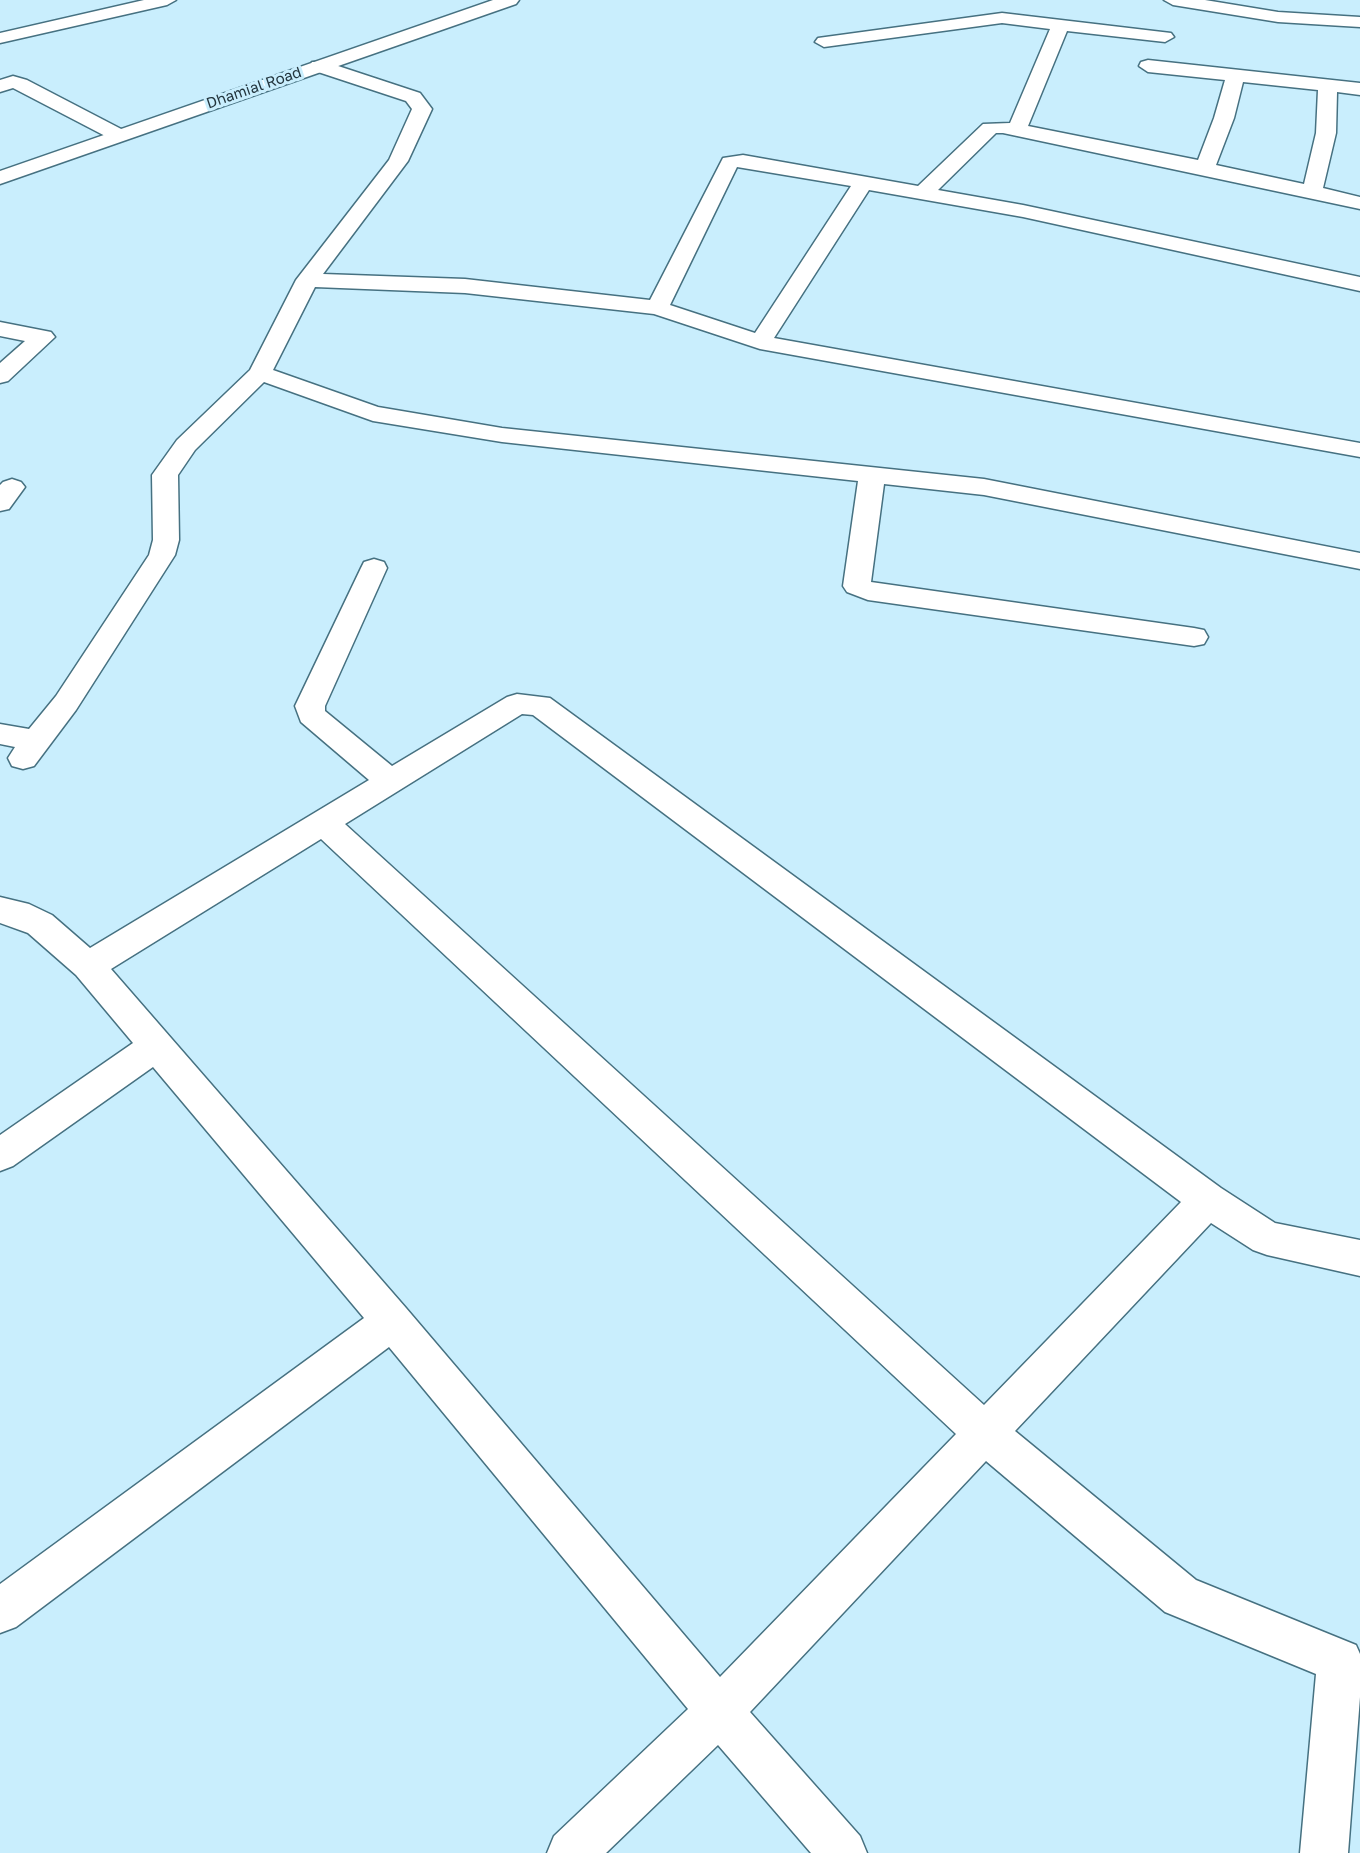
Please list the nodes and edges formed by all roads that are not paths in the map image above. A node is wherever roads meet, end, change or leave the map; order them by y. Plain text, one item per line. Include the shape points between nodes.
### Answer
1 (510, 0) edge
2 (1173, 0) edge
3 (156, 1) edge
4 (1360, 22) edge
5 (1061, 25) junction
6 (1165, 37) dead end
7 (0, 38) edge
8 (824, 42) dead end
9 (319, 66) junction
10 (1148, 66) dead end
11 (1234, 77) junction
12 (0, 86) edge
13 (1328, 86) junction
14 (1360, 89) edge
15 (1017, 129) junction
16 (118, 135) junction
17 (1205, 168) junction
18 (0, 178) edge
19 (864, 182) junction
20 (1312, 192) junction
21 (923, 193) junction
22 (1360, 203) edge
23 (307, 280) junction
24 (1360, 284) edge
25 (657, 308) junction
26 (0, 329) edge
27 (760, 342) junction
28 (260, 373) junction
29 (0, 376) edge
30 (1360, 450) edge
31 (872, 475) junction
32 (1360, 561) edge
33 (374, 568) dead end
34 (1194, 637) dead end
35 (0, 734) edge
36 (390, 781) junction
37 (323, 822) junction
38 (0, 910) edge
39 (88, 966) junction
40 (156, 1046) junction
41 (0, 1155) edge
42 (1209, 1200) junction
43 (1360, 1258) edge
44 (392, 1321) junction
45 (985, 1433) junction
46 (0, 1611) edge
47 (1350, 1664) edge
48 (719, 1711) junction
49 (571, 1853) edge
50 (843, 1853) edge
51 (1324, 1853) edge

1 - 9 street, Dhamial Road
2 - 4 street via 1278,17
3 - 7 street
5 - 6 street
5 - 8 street via 991,18 972,24
5 - 15 street
9 - 16 street, Dhamial Road
9 - 23 street via 413,97 422,110 398,161
10 - 11 street
11 - 13 street
11 - 17 street
12 - 16 street via 20,84
13 - 14 street
13 - 20 street via 1326,133
15 - 17 street
15 - 21 street via 990,128
16 - 18 street, Dhamial Road
17 - 20 street
19 - 21 street
19 - 25 street via 730,162
19 - 27 street
20 - 22 street
21 - 24 street
23 - 25 street via 465,286
23 - 28 street
25 - 27 street
26 - 29 street via 43,337
27 - 30 street
28 - 31 street via 373,414 420,422 502,435
28 - 35 street via 186,445 165,476 166,540 162,555 66,704 30,749
31 - 32 street via 984,487
31 - 34 street via 857,586 868,591
33 - 36 street via 310,706 311,715
36 - 37 street
36 - 42 street via 517,704 540,705
37 - 39 street
37 - 45 street
38 - 39 street via 40,924
39 - 40 street
40 - 41 street
40 - 44 street
42 - 43 street via 1268,1238
42 - 45 street
44 - 46 street
44 - 48 street
45 - 47 street via 1181,1596
45 - 48 street
47 - 51 street
48 - 49 street
48 - 50 street

